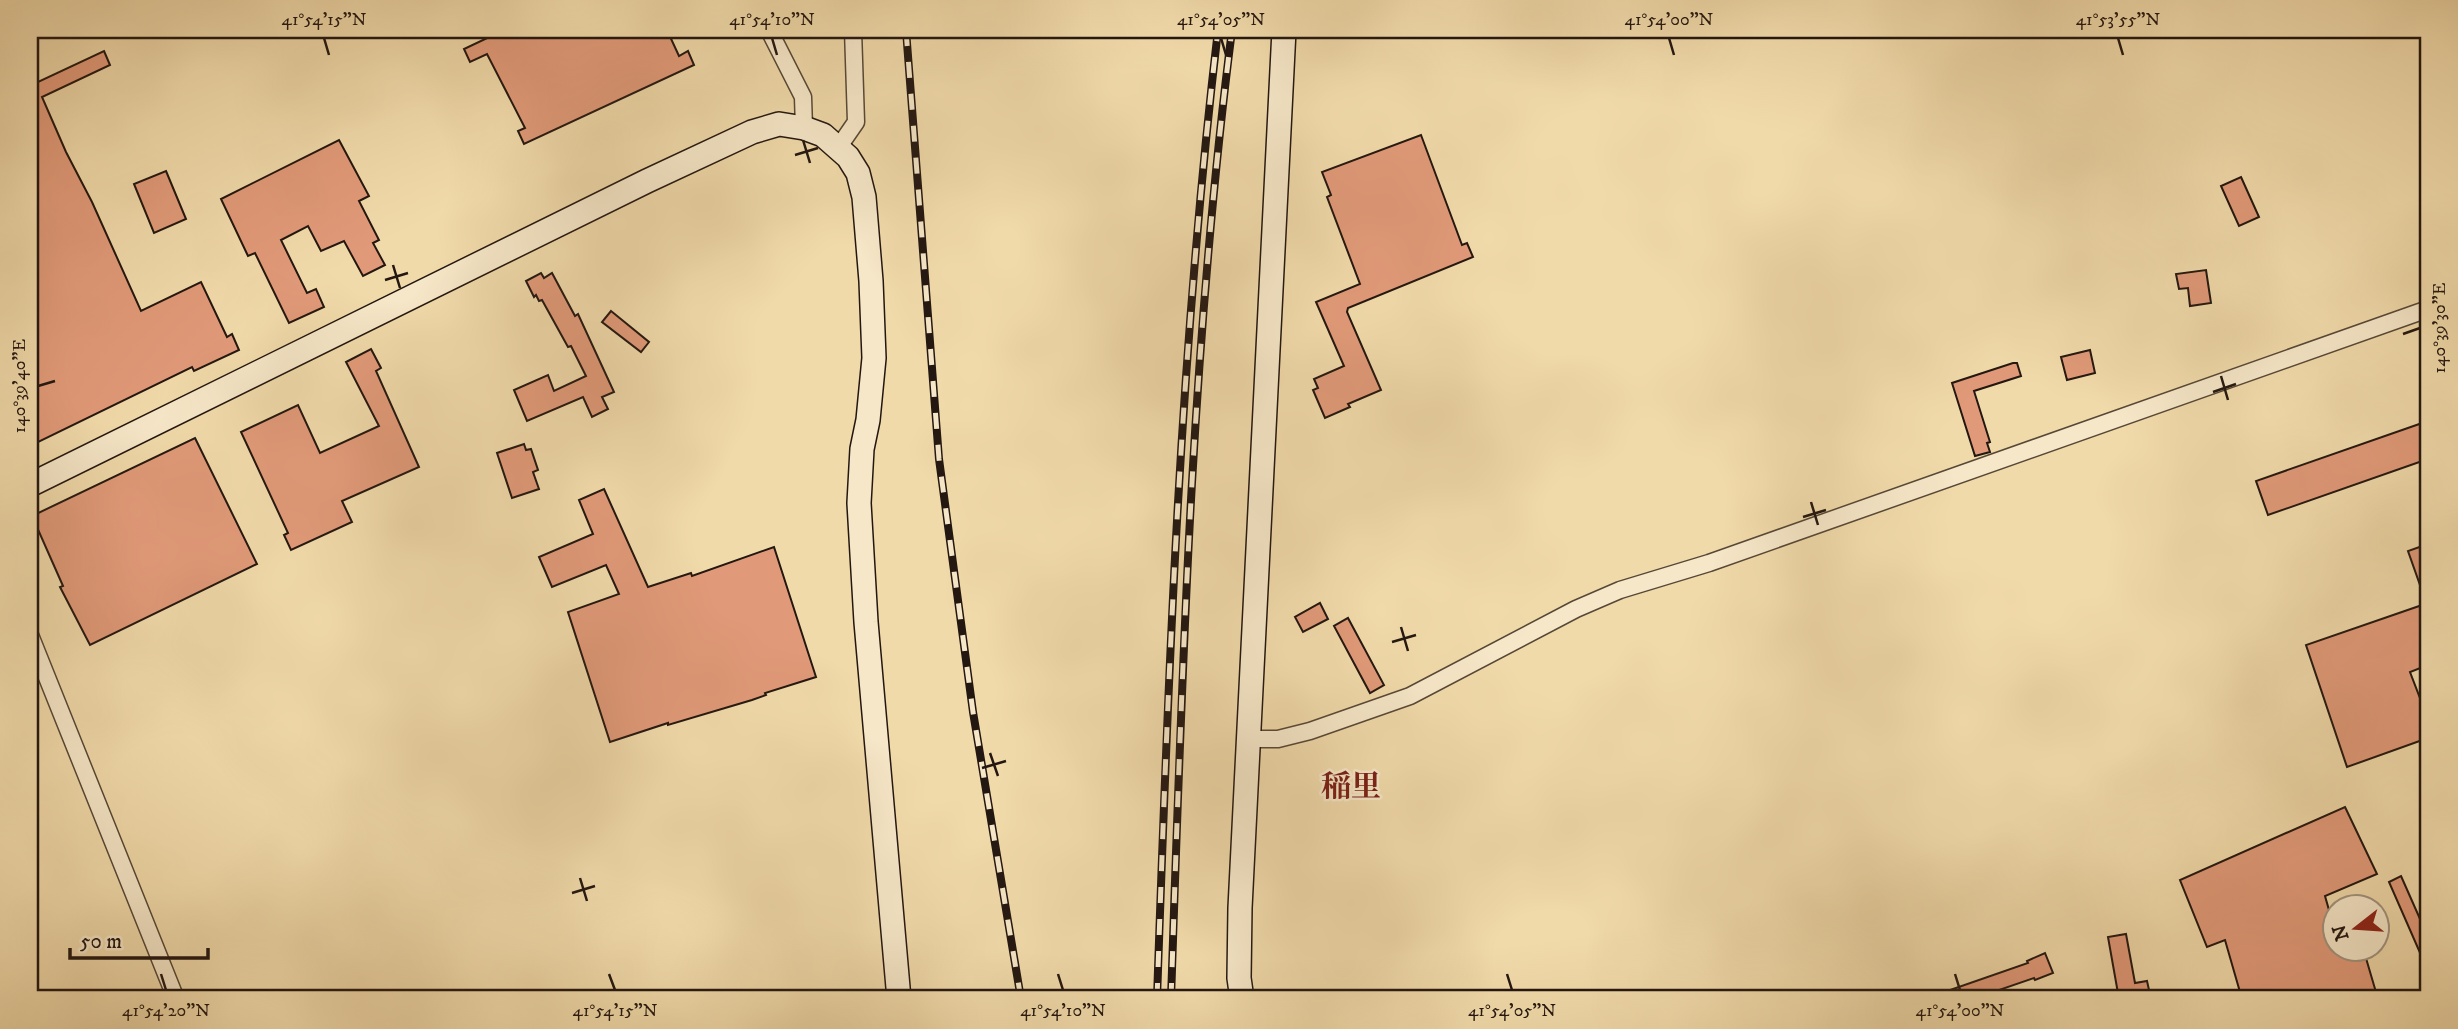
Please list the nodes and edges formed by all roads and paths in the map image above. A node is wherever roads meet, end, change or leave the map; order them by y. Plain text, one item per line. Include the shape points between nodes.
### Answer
1 (769, 30) edge
2 (853, 30) edge
3 (1284, 30) edge
4 (804, 128) junction
5 (838, 148) junction
6 (2428, 309) edge
7 (30, 485) edge
8 (30, 635) edge
9 (1248, 739) junction
10 (176, 999) edge
11 (899, 999) edge
12 (1242, 999) edge

1 - 4 street via 803,97
2 - 5 street via 856,122
3 - 9 street
4 - 5 street via 823,135
4 - 7 street via 779,124 752,132
5 - 11 street via 858,173 864,197 872,293 874,358 859,503
6 - 9 street via 1722,559 1620,590 1410,696 1310,731 1278,739
8 - 10 street
9 - 12 street via 1239,952

